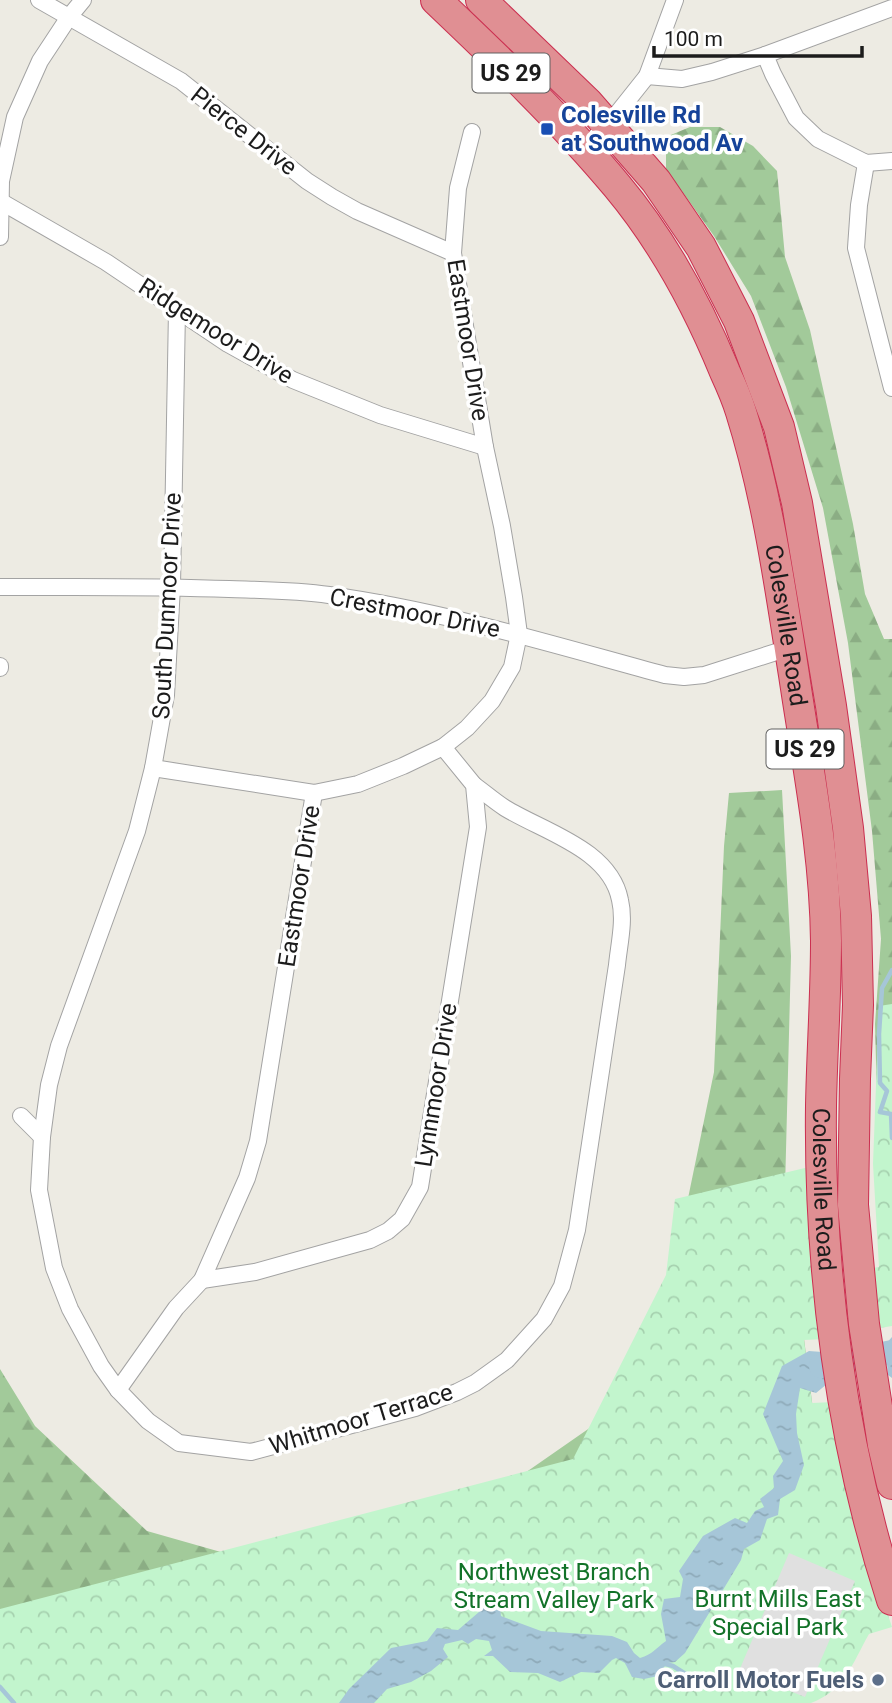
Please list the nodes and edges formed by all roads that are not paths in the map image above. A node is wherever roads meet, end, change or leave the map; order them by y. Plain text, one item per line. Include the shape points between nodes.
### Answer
1 (39, 0) edge
2 (83, 0) edge
3 (436, 0) edge
4 (481, 0) edge
5 (675, 0) edge
6 (892, 8) edge
7 (69, 18) junction
8 (765, 55) junction
9 (647, 76) junction
10 (608, 124) junction
11 (472, 132) dead end
12 (584, 148) junction
13 (892, 161) edge
14 (866, 163) junction
15 (0, 201) edge
16 (0, 237) edge
17 (453, 253) junction
18 (177, 310) junction
19 (892, 388) edge
20 (485, 447) junction
21 (172, 586) junction
22 (0, 587) edge
23 (519, 635) junction
24 (820, 640) junction
25 (789, 648) junction
26 (443, 747) junction
27 (153, 768) junction
28 (474, 785) junction
29 (314, 793) junction
30 (21, 1116) dead end
31 (42, 1137) junction
32 (202, 1280) junction
33 (118, 1390) junction
34 (892, 1484) edge
35 (892, 1600) edge

1 - 7 street, Pierce Drive
2 - 7 street
3 - 12 highway, Colesville Road / US 29
4 - 10 highway, Colesville Road / US 29
5 - 9 street
6 - 8 street
7 - 15 street via 40,61 15,117
7 - 17 street, Pierce Drive via 181,81 332,197
8 - 9 street via 682,79
8 - 14 street via 796,118 818,139
9 - 10 street
10 - 12 street
10 - 24 highway, Colesville Road / US 29 via 656,181 701,247 739,321 779,426
11 - 17 street, Eastmoor Drive via 458,188
12 - 25 highway, Colesville Road / US 29 via 648,228 709,333 740,410 761,485
13 - 14 street
14 - 19 street via 856,248
15 - 16 street
15 - 18 street, Ridgemoor Drive via 106,262
17 - 20 street, Eastmoor Drive
18 - 20 street, Ridgemoor Drive via 293,380 380,415
18 - 21 street, South Dunmoor Drive
20 - 23 street, Eastmoor Drive
21 - 22 street, Crestmoor Drive
21 - 23 street, Crestmoor Drive via 328,595 429,612
21 - 27 street, South Dunmoor Drive via 166,695
23 - 25 street, Crestmoor Drive via 684,677 705,675
23 - 26 street, Eastmoor Drive via 512,667 492,701
24 - 25 street, Crestmoor Drive
24 - 34 highway, Colesville Road / US 29 via 856,916 853,1205 868,1348
25 - 35 highway, Colesville Road / US 29 via 819,839 826,937 822,1119 829,1300 864,1507
26 - 28 street
26 - 29 street, Eastmoor Drive via 358,784
27 - 29 street
27 - 31 street, South Dunmoor Drive via 137,831 59,1046
28 - 32 street, Lynnmoor Drive via 478,827 420,1187 402,1219 370,1240 255,1272
28 - 33 street, Whitmoor Terrace via 504,807 590,854 614,883 620,901 617,965 577,1230 562,1286 544,1319 506,1360 457,1392 415,1408 251,1452 179,1443 148,1421
29 - 32 street, Eastmoor Drive via 258,1141 247,1178
30 - 31 street
31 - 33 street, Whitmoor Terrace via 39,1190 54,1268 69,1309
32 - 33 street, Eastmoor Drive via 176,1308

